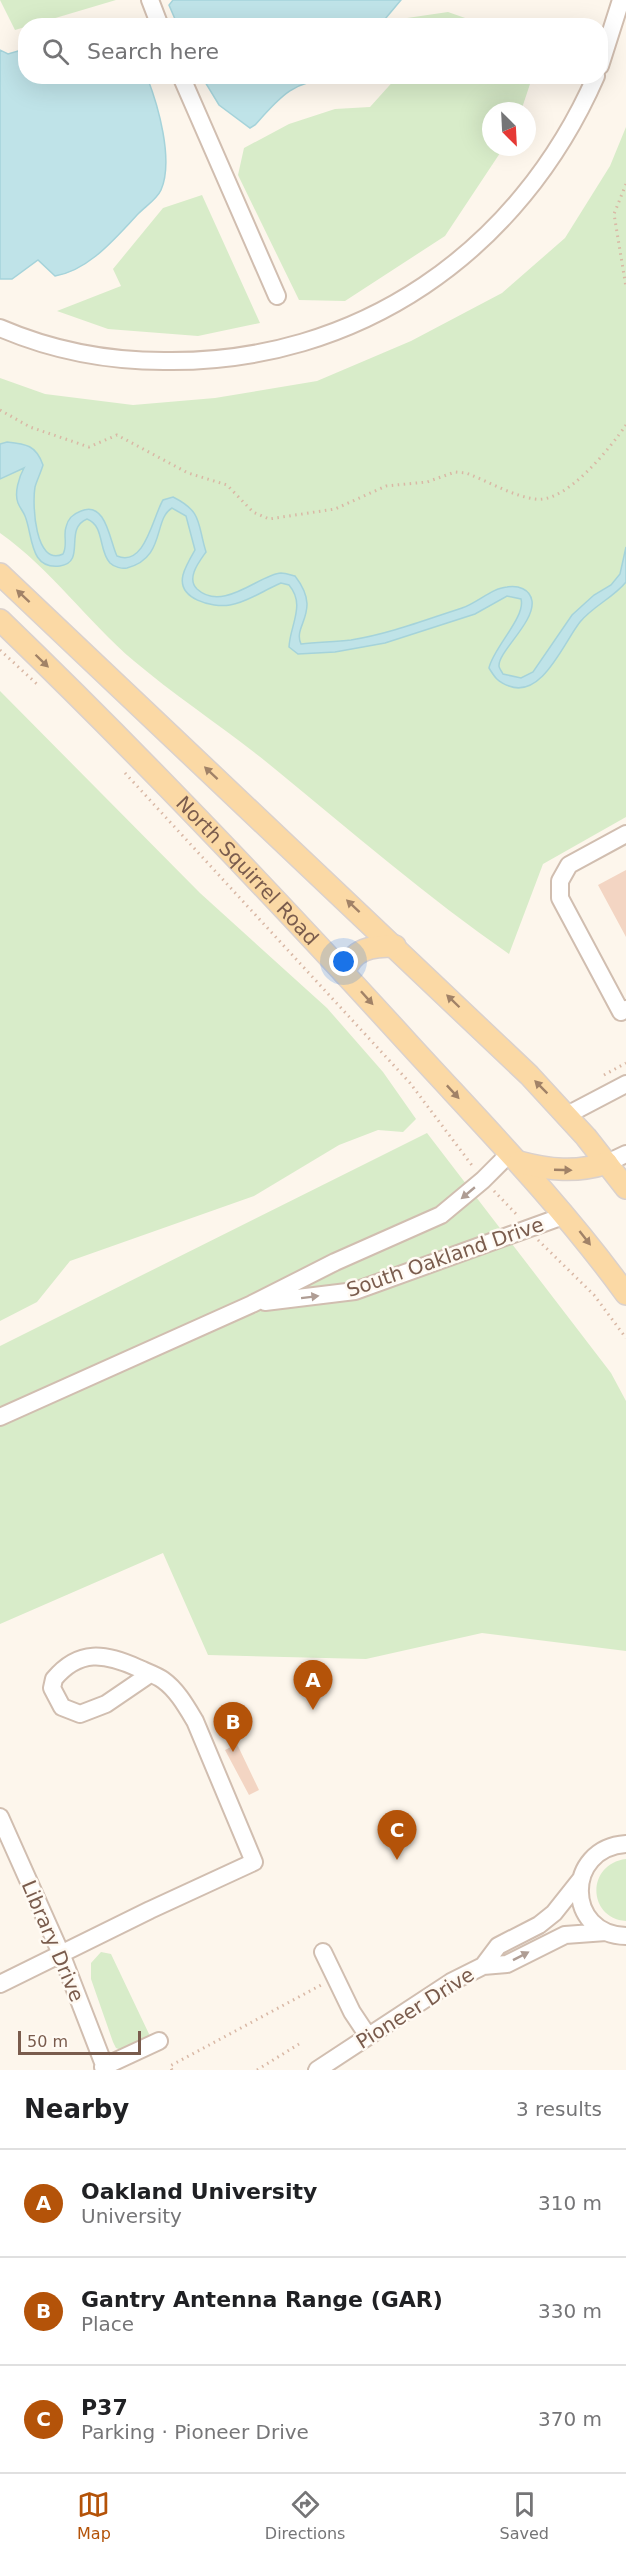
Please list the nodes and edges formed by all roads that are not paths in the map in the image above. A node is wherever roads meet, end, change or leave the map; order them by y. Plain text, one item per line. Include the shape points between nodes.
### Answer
1 (150, 0) edge
2 (621, 0) edge
3 (157, 18) edge
4 (608, 41) edge
5 (184, 84) edge
6 (593, 84) edge
7 (277, 296) dead end
8 (0, 328) edge
9 (0, 574) edge
10 (0, 620) edge
11 (626, 834) edge
12 (395, 946) junction
13 (344, 973) junction
14 (626, 1010) edge
15 (626, 1084) edge
16 (567, 1115) junction
17 (626, 1154) edge
18 (514, 1158) junction
19 (606, 1163) junction
20 (626, 1188) edge
21 (566, 1215) junction
22 (626, 1294) edge
23 (252, 1304) junction
24 (0, 1417) edge
25 (150, 1674) junction
26 (0, 1817) edge
27 (626, 1844) edge
28 (581, 1879) junction
29 (619, 1936) edge
30 (322, 1952) dead end
31 (62, 1956) junction
32 (483, 1966) junction
33 (0, 1984) edge
34 (368, 2036) junction
35 (159, 2041) dead end
36 (104, 2069) edge
37 (317, 2070) edge

1 - 3 street
2 - 4 street
5 - 7 street
6 - 8 street via 542,174 492,231 435,279 370,318 300,345 197,361 114,358 39,342
12 -> 9 main road, North Squirrel Road
10 -> 13 main road, North Squirrel Road via 179,797
11 - 14 street via 569,865 560,881 560,898 621,1012
12 - 13 main road via 358,952
16 -> 12 main road, North Squirrel Road
13 -> 18 main road, North Squirrel Road
15 - 16 street
16 - 19 main road, North Squirrel Road
17 - 19 street
18 -> 19 main road via 539,1167 570,1170
18 - 21 main road, North Squirrel Road
18 -> 23 street, South Oakland Drive via 441,1215
19 - 20 main road, North Squirrel Road
21 -> 22 main road, North Squirrel Road
23 -> 21 street, South Oakland Drive via 355,1291
23 - 24 street, South Oakland Drive
25 - 25 street via 105,1656 88,1657 61,1670 52,1688 62,1707 80,1714 106,1704
25 - 31 street via 164,1681 195,1720 254,1862
26 - 31 street, Library Drive
27 - 28 street, Pioneer Drive via 600,1852 588,1863
28 - 29 street via 585,1912 594,1923
28 - 32 street, Pioneer Drive via 547,1920 498,1946
32 -> 29 street, Pioneer Drive via 507,1964 565,1935
30 - 34 street
31 - 33 street
31 - 36 street, Library Drive
32 - 34 street, Pioneer Drive
34 - 37 street, Pioneer Drive
35 - 36 street

